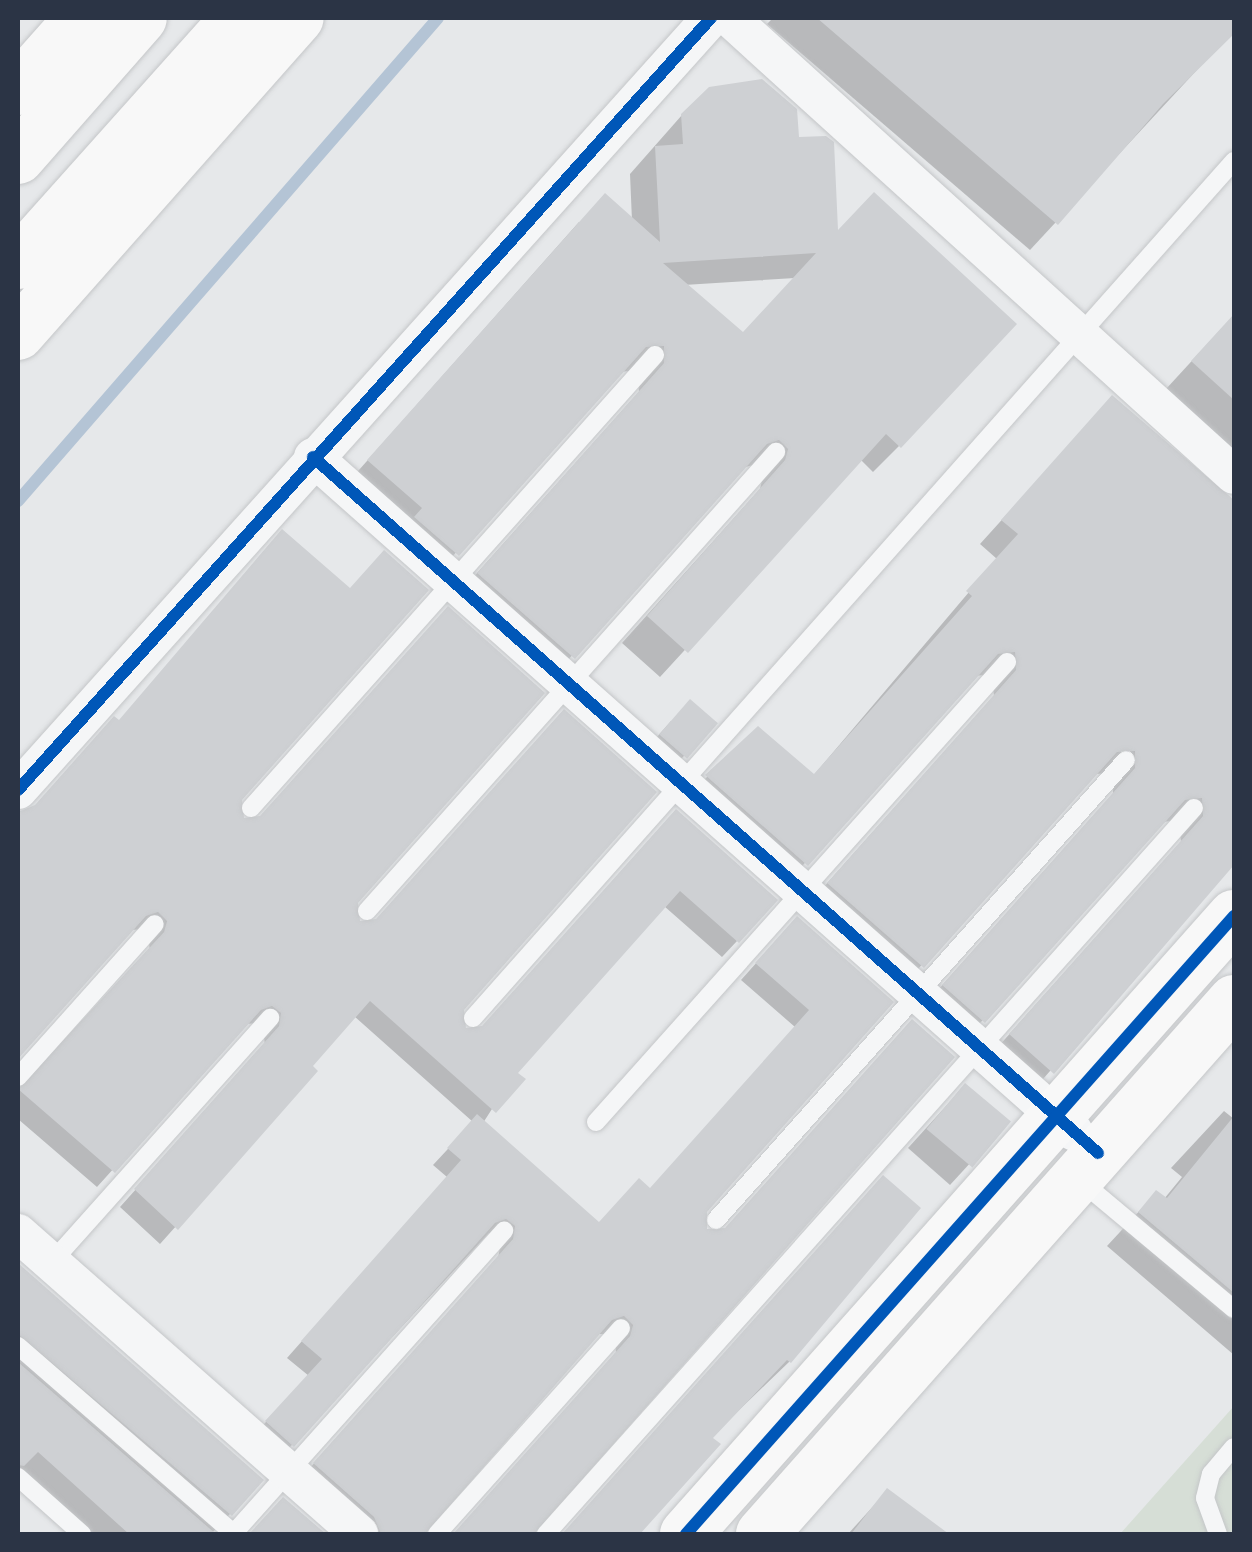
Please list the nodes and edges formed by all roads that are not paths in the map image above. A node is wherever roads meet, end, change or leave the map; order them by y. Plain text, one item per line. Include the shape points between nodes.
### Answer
1 (81, 18) edge
2 (141, 18) edge
3 (237, 18) edge
4 (298, 18) edge
5 (711, 18) edge
6 (730, 18) edge
7 (18, 90) edge
8 (18, 158) edge
9 (1234, 161) edge
10 (18, 263) edge
11 (18, 334) edge
12 (1076, 334) junction
13 (655, 356) dead end
14 (776, 452) dead end
15 (314, 457) junction
16 (1234, 475) edge
17 (453, 581) junction
18 (1006, 662) dead end
19 (569, 684) junction
20 (1126, 760) dead end
21 (680, 783) junction
22 (18, 790) edge
23 (251, 808) dead end
24 (1194, 808) dead end
25 (802, 891) junction
26 (366, 911) dead end
27 (1234, 916) edge
28 (154, 924) dead end
29 (918, 994) junction
30 (1234, 1001) edge
31 (270, 1018) dead end
32 (473, 1018) dead end
33 (979, 1049) junction
34 (18, 1077) edge
35 (1056, 1115) junction
36 (596, 1122) dead end
37 (1088, 1166) junction
38 (716, 1220) dead end
39 (504, 1231) dead end
40 (18, 1232) edge
41 (51, 1263) junction
42 (1234, 1309) edge
43 (621, 1328) dead end
44 (18, 1346) edge
45 (1234, 1447) edge
46 (288, 1472) junction
47 (18, 1477) edge
48 (1211, 1531) edge
49 (82, 1534) edge
50 (233, 1534) edge
51 (358, 1534) edge
52 (437, 1534) edge
53 (546, 1534) edge
54 (686, 1534) edge
55 (762, 1534) edge

1 - 7 street
2 - 8 street
3 - 10 street
4 - 11 street
5 - 15 street
6 - 12 street
9 - 12 lane
12 - 16 street
12 - 21 lane
13 - 17 lane
14 - 19 lane
15 - 17 street
15 - 22 street
17 - 19 street
17 - 23 lane
18 - 25 lane
19 - 21 street
19 - 26 lane
20 - 29 lane
21 - 25 street
21 - 32 lane
24 - 33 lane
25 - 29 street
25 - 36 lane
27 - 35 street
28 - 34 lane
29 - 33 street
29 - 38 lane
30 - 37 street
31 - 41 lane
33 - 35 street
33 - 53 lane
35 - 37 street
35 - 54 street
37 - 42 lane
37 - 55 street
39 - 46 lane
40 - 41 street
41 - 46 street
43 - 52 lane
44 - 50 lane
45 - 48 lane via 1211,1474 1204,1498
46 - 50 lane
46 - 51 street
47 - 49 lane

